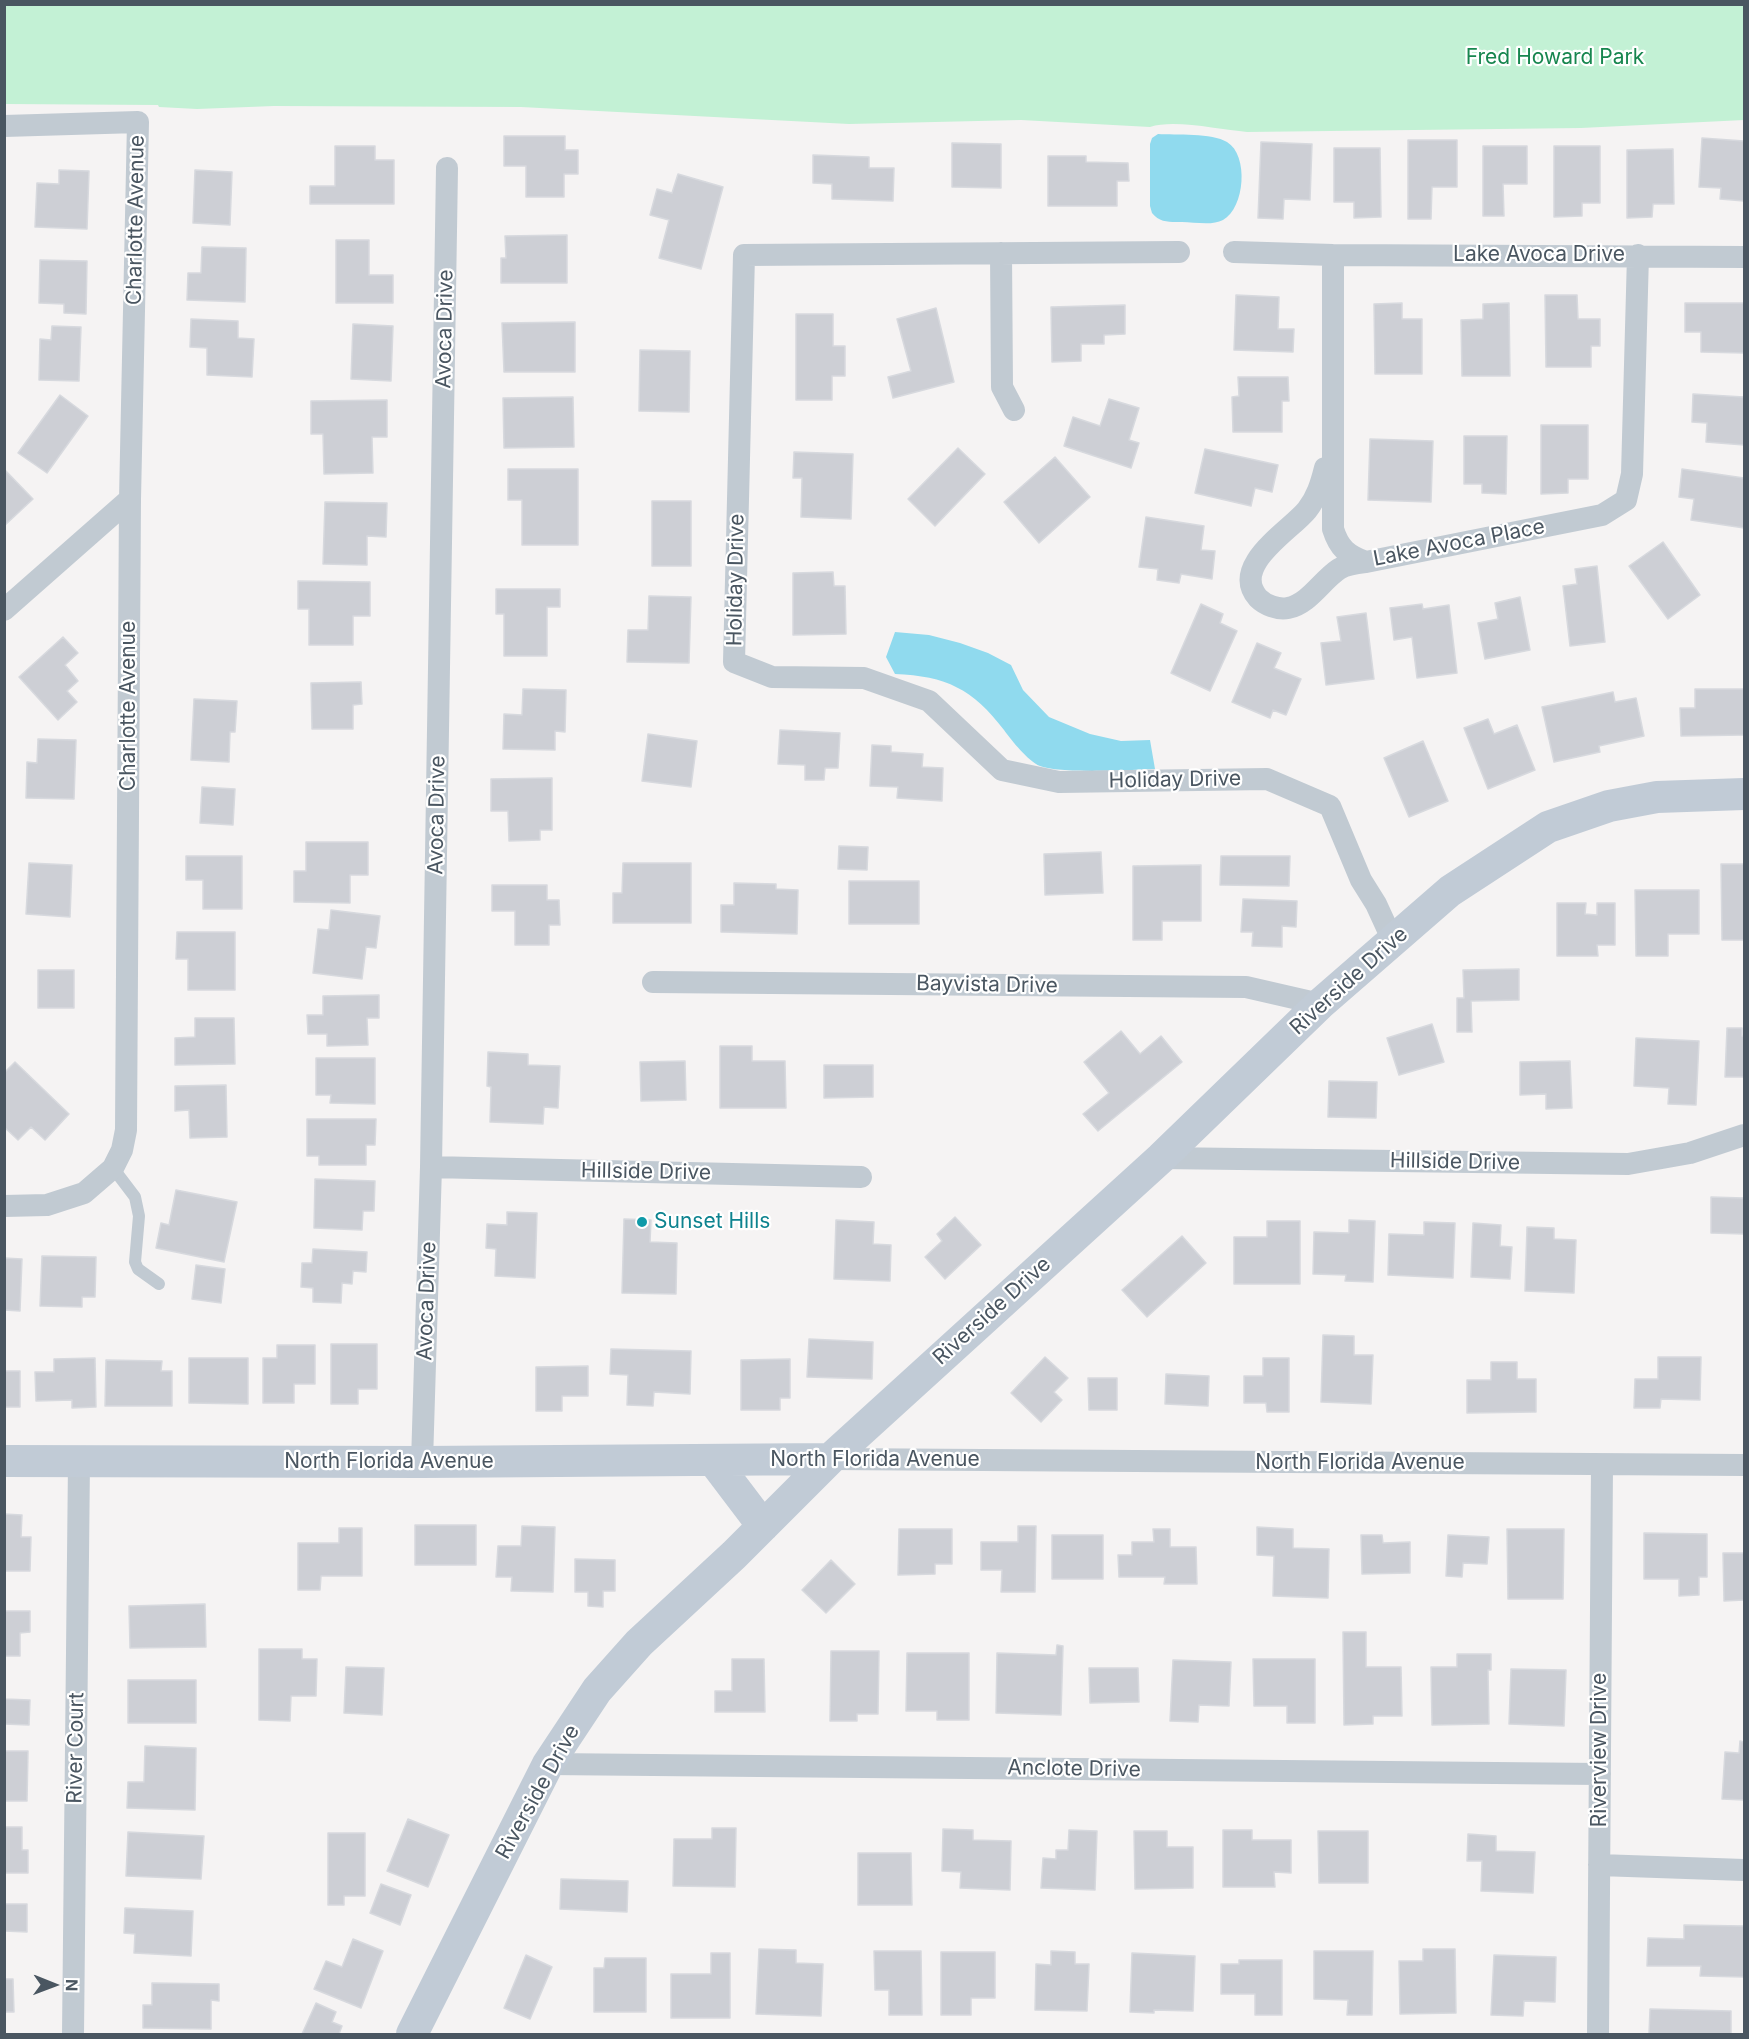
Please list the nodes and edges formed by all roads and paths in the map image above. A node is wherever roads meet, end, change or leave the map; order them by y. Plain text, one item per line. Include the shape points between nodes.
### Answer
1 (4, 126) edge
2 (447, 168) dead end
3 (1001, 252) junction
4 (1179, 252) dead end
5 (1233, 252) dead end
6 (1333, 255) junction
7 (1638, 255) junction
8 (1744, 257) edge
9 (1014, 410) dead end
10 (1332, 436) junction
11 (130, 499) junction
12 (1366, 562) junction
13 (4, 610) edge
14 (1744, 794) edge
15 (1393, 941) junction
16 (653, 982) dead end
17 (1320, 1004) junction
18 (1744, 1135) edge
19 (1161, 1158) junction
20 (113, 1167) junction
21 (431, 1167) junction
22 (861, 1177) dead end
23 (4, 1206) edge
24 (159, 1284) dead end
25 (830, 1458) junction
26 (713, 1460) junction
27 (4, 1461) edge
28 (79, 1461) junction
29 (422, 1462) junction
30 (1602, 1465) junction
31 (1744, 1465) edge
32 (763, 1526) junction
33 (548, 1764) junction
34 (1600, 1774) junction
35 (1599, 1865) junction
36 (1744, 1870) edge
37 (72, 2034) edge
38 (412, 2034) edge
39 (1598, 2034) edge

1 - 11 street, Charlotte Avenue via 138,122
2 - 21 street, Avoca Drive
3 - 4 street, Holiday Drive
3 - 9 street via 1002,387
3 - 15 street, Holiday Drive via 744,255 734,662 772,677 864,678 929,701 1002,770 1059,782 1266,779 1330,806 1361,880
5 - 6 street
6 - 7 street, Lake Avoca Drive
6 - 10 street, Lake Avoca Place
7 - 8 street, Lake Avoca Drive
7 - 12 street, Lake Avoca Place via 1632,474 1626,500 1602,514
10 - 12 street, Lake Avoca Place via 1333,529 1346,553
10 - 12 street via 1316,497 1258,556 1252,584 1257,597 1266,604 1288,608 1299,604 1339,569
11 - 13 street
11 - 20 street, Charlotte Avenue via 126,1130
14 - 15 street, Riverside Drive via 1657,797 1609,806 1548,827 1450,891
15 - 17 street, Riverside Drive
16 - 17 street, Bayvista Drive via 1246,987
17 - 19 street, Riverside Drive
18 - 19 street, Hillside Drive via 1690,1153 1628,1164
19 - 25 street, Riverside Drive
20 - 23 street, Charlotte Avenue via 84,1193 47,1205
20 - 24 lane via 135,1197 139,1216 135,1262 138,1269
21 - 22 street, Hillside Drive
21 - 29 street, Avoca Drive
25 - 26 street, North Florida Avenue
25 - 30 street, North Florida Avenue
25 - 32 street, Riverside Drive
26 - 29 street, North Florida Avenue
26 - 32 street
27 - 28 street, North Florida Avenue
28 - 29 street, North Florida Avenue
28 - 37 street, River Court
30 - 31 street, North Florida Avenue
30 - 34 street, Riverview Drive
32 - 33 street, Riverside Drive via 625,1659 597,1690
33 - 34 street, Anclote Drive
33 - 38 street, Riverside Drive
34 - 35 street, Riverview Drive
35 - 36 street
35 - 39 street, Riverview Drive

